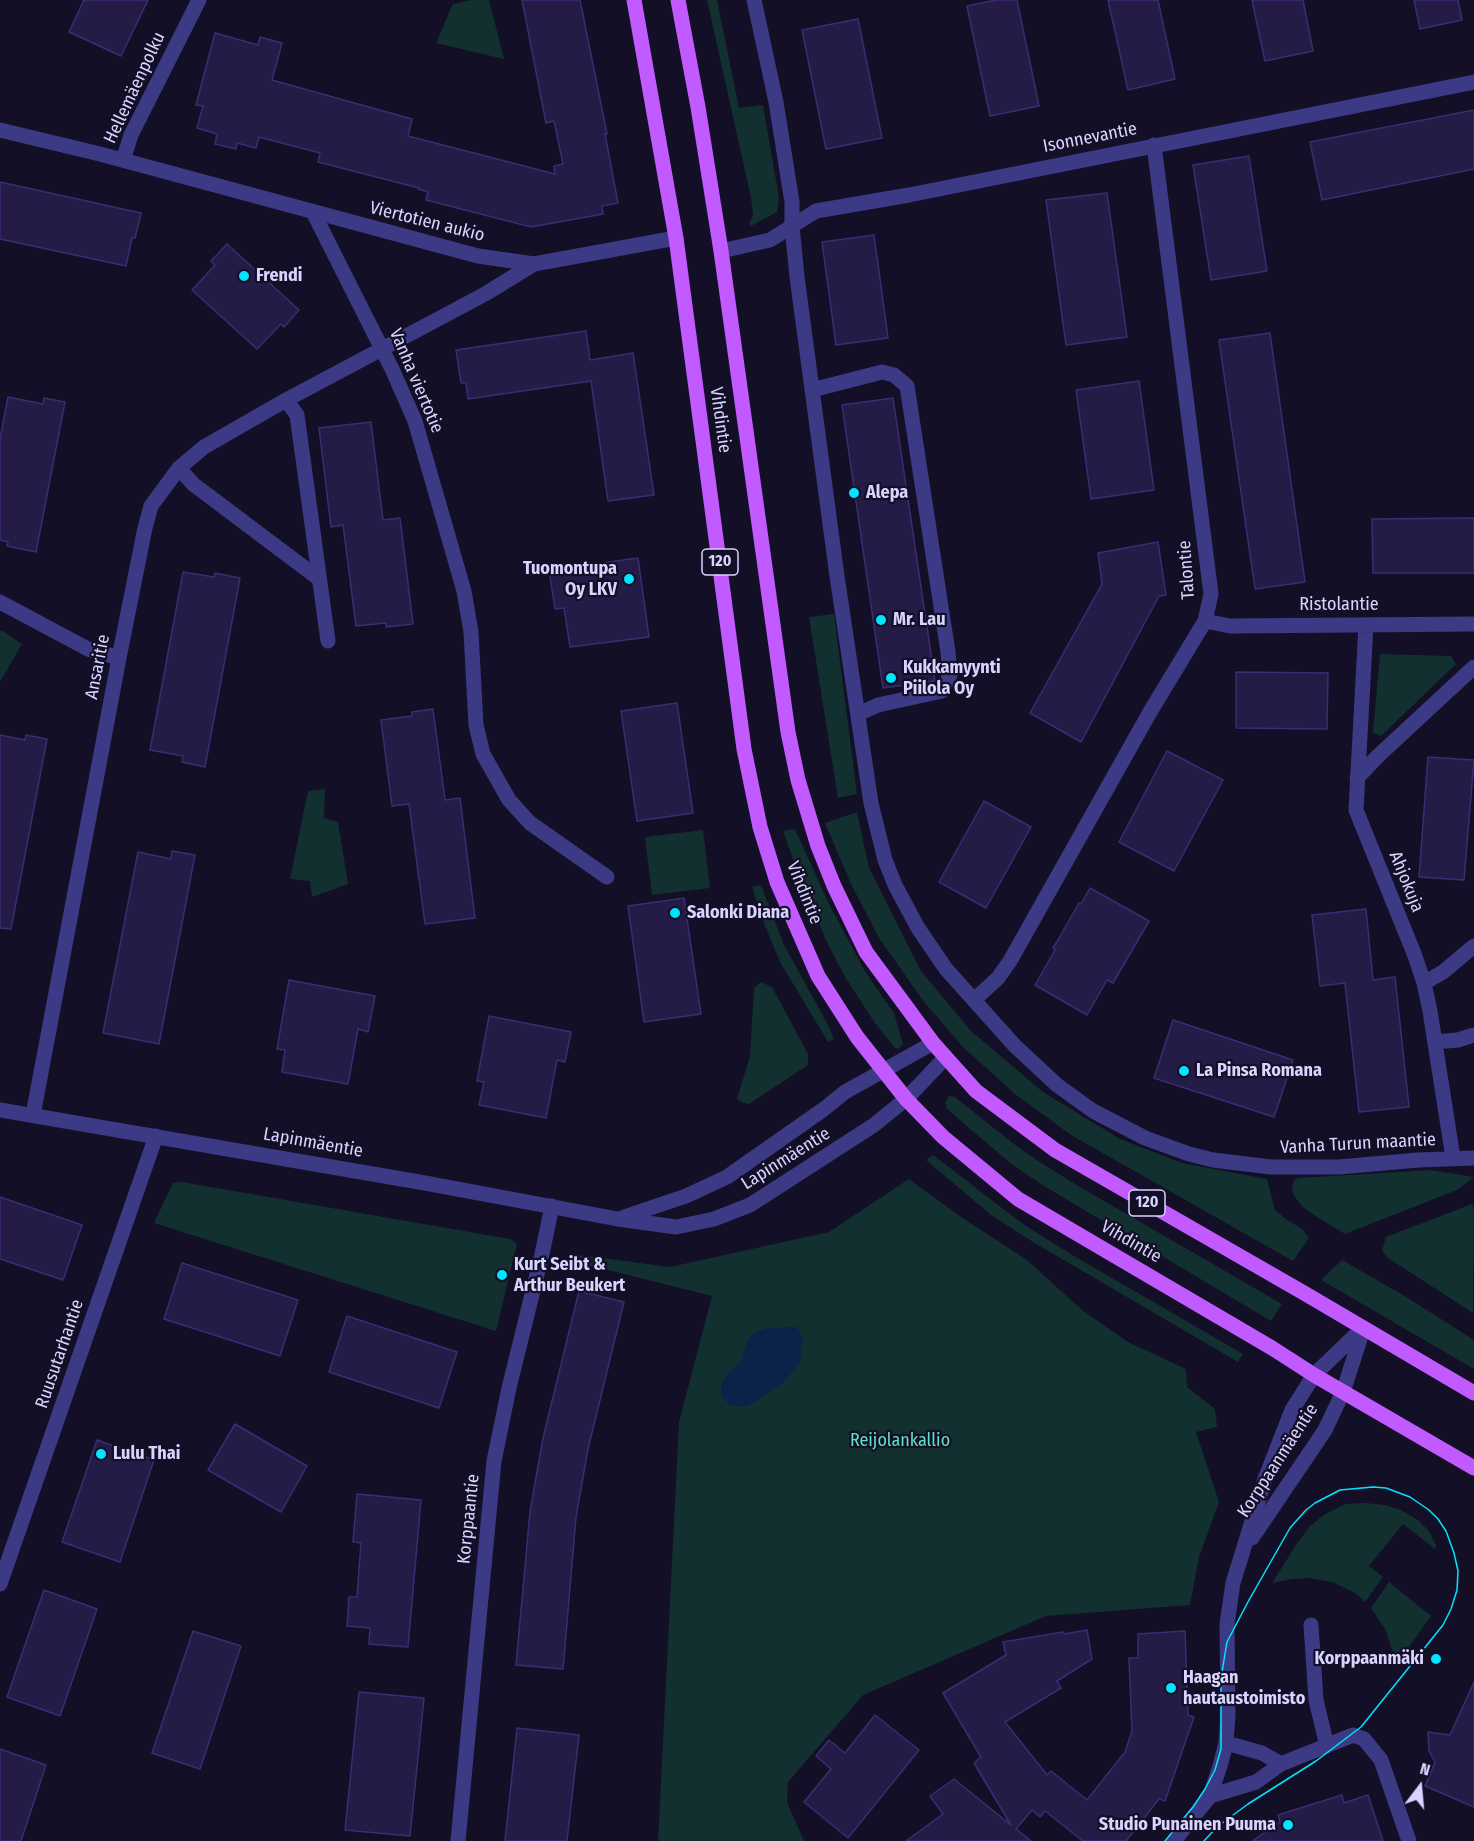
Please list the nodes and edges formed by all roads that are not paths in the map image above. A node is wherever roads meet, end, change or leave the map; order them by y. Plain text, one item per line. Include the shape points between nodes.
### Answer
1 (199, 0) edge
2 (634, 0) edge
3 (678, 0) edge
4 (754, 0) edge
5 (1474, 82) edge
6 (0, 129) edge
7 (1154, 145) junction
8 (123, 160) junction
9 (313, 212) junction
10 (792, 226) junction
11 (676, 238) junction
12 (720, 251) junction
13 (534, 264) junction
14 (382, 349) junction
15 (812, 390) junction
16 (286, 400) junction
17 (179, 468) junction
18 (318, 578) junction
19 (0, 602) edge
20 (1205, 621) junction
21 (1474, 624) edge
22 (1366, 625) junction
23 (328, 641) dead end
24 (119, 658) junction
25 (1474, 667) edge
26 (858, 714) junction
27 (1357, 778) junction
28 (607, 877) dead end
29 (1474, 946) edge
30 (1424, 983) junction
31 (974, 1000) junction
32 (1474, 1035) edge
33 (1435, 1042) junction
34 (933, 1043) junction
35 (945, 1058) junction
36 (882, 1071) junction
37 (906, 1099) junction
38 (0, 1110) edge
39 (33, 1115) junction
40 (156, 1136) junction
41 (1453, 1158) junction
42 (1474, 1158) edge
43 (552, 1206) junction
44 (618, 1219) junction
45 (1363, 1328) junction
46 (1314, 1375) junction
47 (1343, 1392) junction
48 (1474, 1393) edge
49 (1474, 1468) edge
50 (1245, 1548) junction
51 (0, 1584) edge
52 (1311, 1625) dead end
53 (1226, 1743) junction
54 (1327, 1746) junction
55 (1281, 1764) junction
56 (1210, 1796) junction
57 (458, 1841) edge
58 (1174, 1841) edge
59 (1409, 1841) edge

1 - 8 street, Hellemäenpolku via 131,135
2 - 11 main road, Vihdintie / 120
3 - 12 main road, Vihdintie / 120
4 - 10 street via 776,102 792,202
5 - 7 street, Isonnevantie
6 - 8 street
7 - 10 street, Isonnevantie via 816,212
7 - 20 street, Talontie via 1212,594
8 - 9 street
9 - 13 street, Viertotien aukio via 478,256
9 - 14 street, Vanha viertotie
10 - 12 street, Isonnevantie via 770,240
10 - 15 street
11 - 13 street, Viertotien aukio
11 - 36 main road, Vihdintie / 120 via 744,749 760,827 777,882 818,976
12 - 34 main road, Vihdintie / 120 via 786,720 798,780 818,846 866,952
13 - 14 street, Viertotien aukio
14 - 16 street, Ansaritie
14 - 28 street, Vanha viertotie via 415,421 464,591 471,632 476,724 483,754 509,800 530,823
15 - 26 street
15 - 26 street via 882,372 894,375 907,386 948,652 950,675 942,691 878,705
16 - 17 street, Ansaritie via 204,447
16 - 18 street via 297,415
17 - 18 street via 193,484
17 - 24 street, Ansaritie via 151,506
18 - 23 street
19 - 24 street via 88,649
20 - 22 street, Ristolantie via 1230,626
20 - 31 street, Talontie via 1010,961
21 - 22 street, Ristolantie
22 - 27 street, Ahjokuja
24 - 39 street, Ansaritie
25 - 27 street
26 - 31 street via 871,802 894,885 941,961
27 - 30 street, Ahjokuja via 1356,810
29 - 30 street
30 - 33 street, Ahjokuja
31 - 41 street, Vanha Turun maantie via 1016,1046 1094,1112 1145,1138 1189,1154 1284,1168
32 - 33 street
33 - 41 street, Ahjokuja
34 - 35 main road, Vihdintie / 120
34 - 36 street, Lapinmäentie
35 - 37 street, Lapinmäentie
35 - 45 main road, Vihdintie / 120 via 976,1091 1056,1150
36 - 37 main road, Vihdintie / 120
36 - 44 street, Lapinmäentie via 845,1092 727,1177
37 - 44 street, Lapinmäentie via 844,1145 750,1205 714,1219 676,1227
37 - 46 main road, Vihdintie / 120 via 943,1137 1018,1199
38 - 39 street, Lapinmäentie
39 - 40 street, Lapinmäentie
40 - 43 street, Lapinmäentie
40 - 51 street, Ruusutarhantie
41 - 42 street, Vanha Turun maantie
43 - 44 street, Lapinmäentie
43 - 57 street, Korppaantie via 494,1461
45 - 46 street, Korppaanmäentie
45 - 47 street, Korppaanmäentie
45 - 48 main road, Vihdintie / 120
46 - 47 main road, Vihdintie / 120
46 - 50 street, Korppaanmäentie via 1292,1410 1265,1479
47 - 49 main road, Vihdintie / 120
47 - 50 street, Korppaanmäentie via 1325,1430
50 - 53 street, Korppaanmäentie via 1233,1583 1227,1623
52 - 54 street via 1316,1700
53 - 55 street via 1262,1753
53 - 56 street, Korppaanmäentie
54 - 55 street
54 - 59 street via 1353,1735 1364,1739 1377,1754
55 - 56 street via 1256,1782
56 - 58 street, Korppaanmäentie

